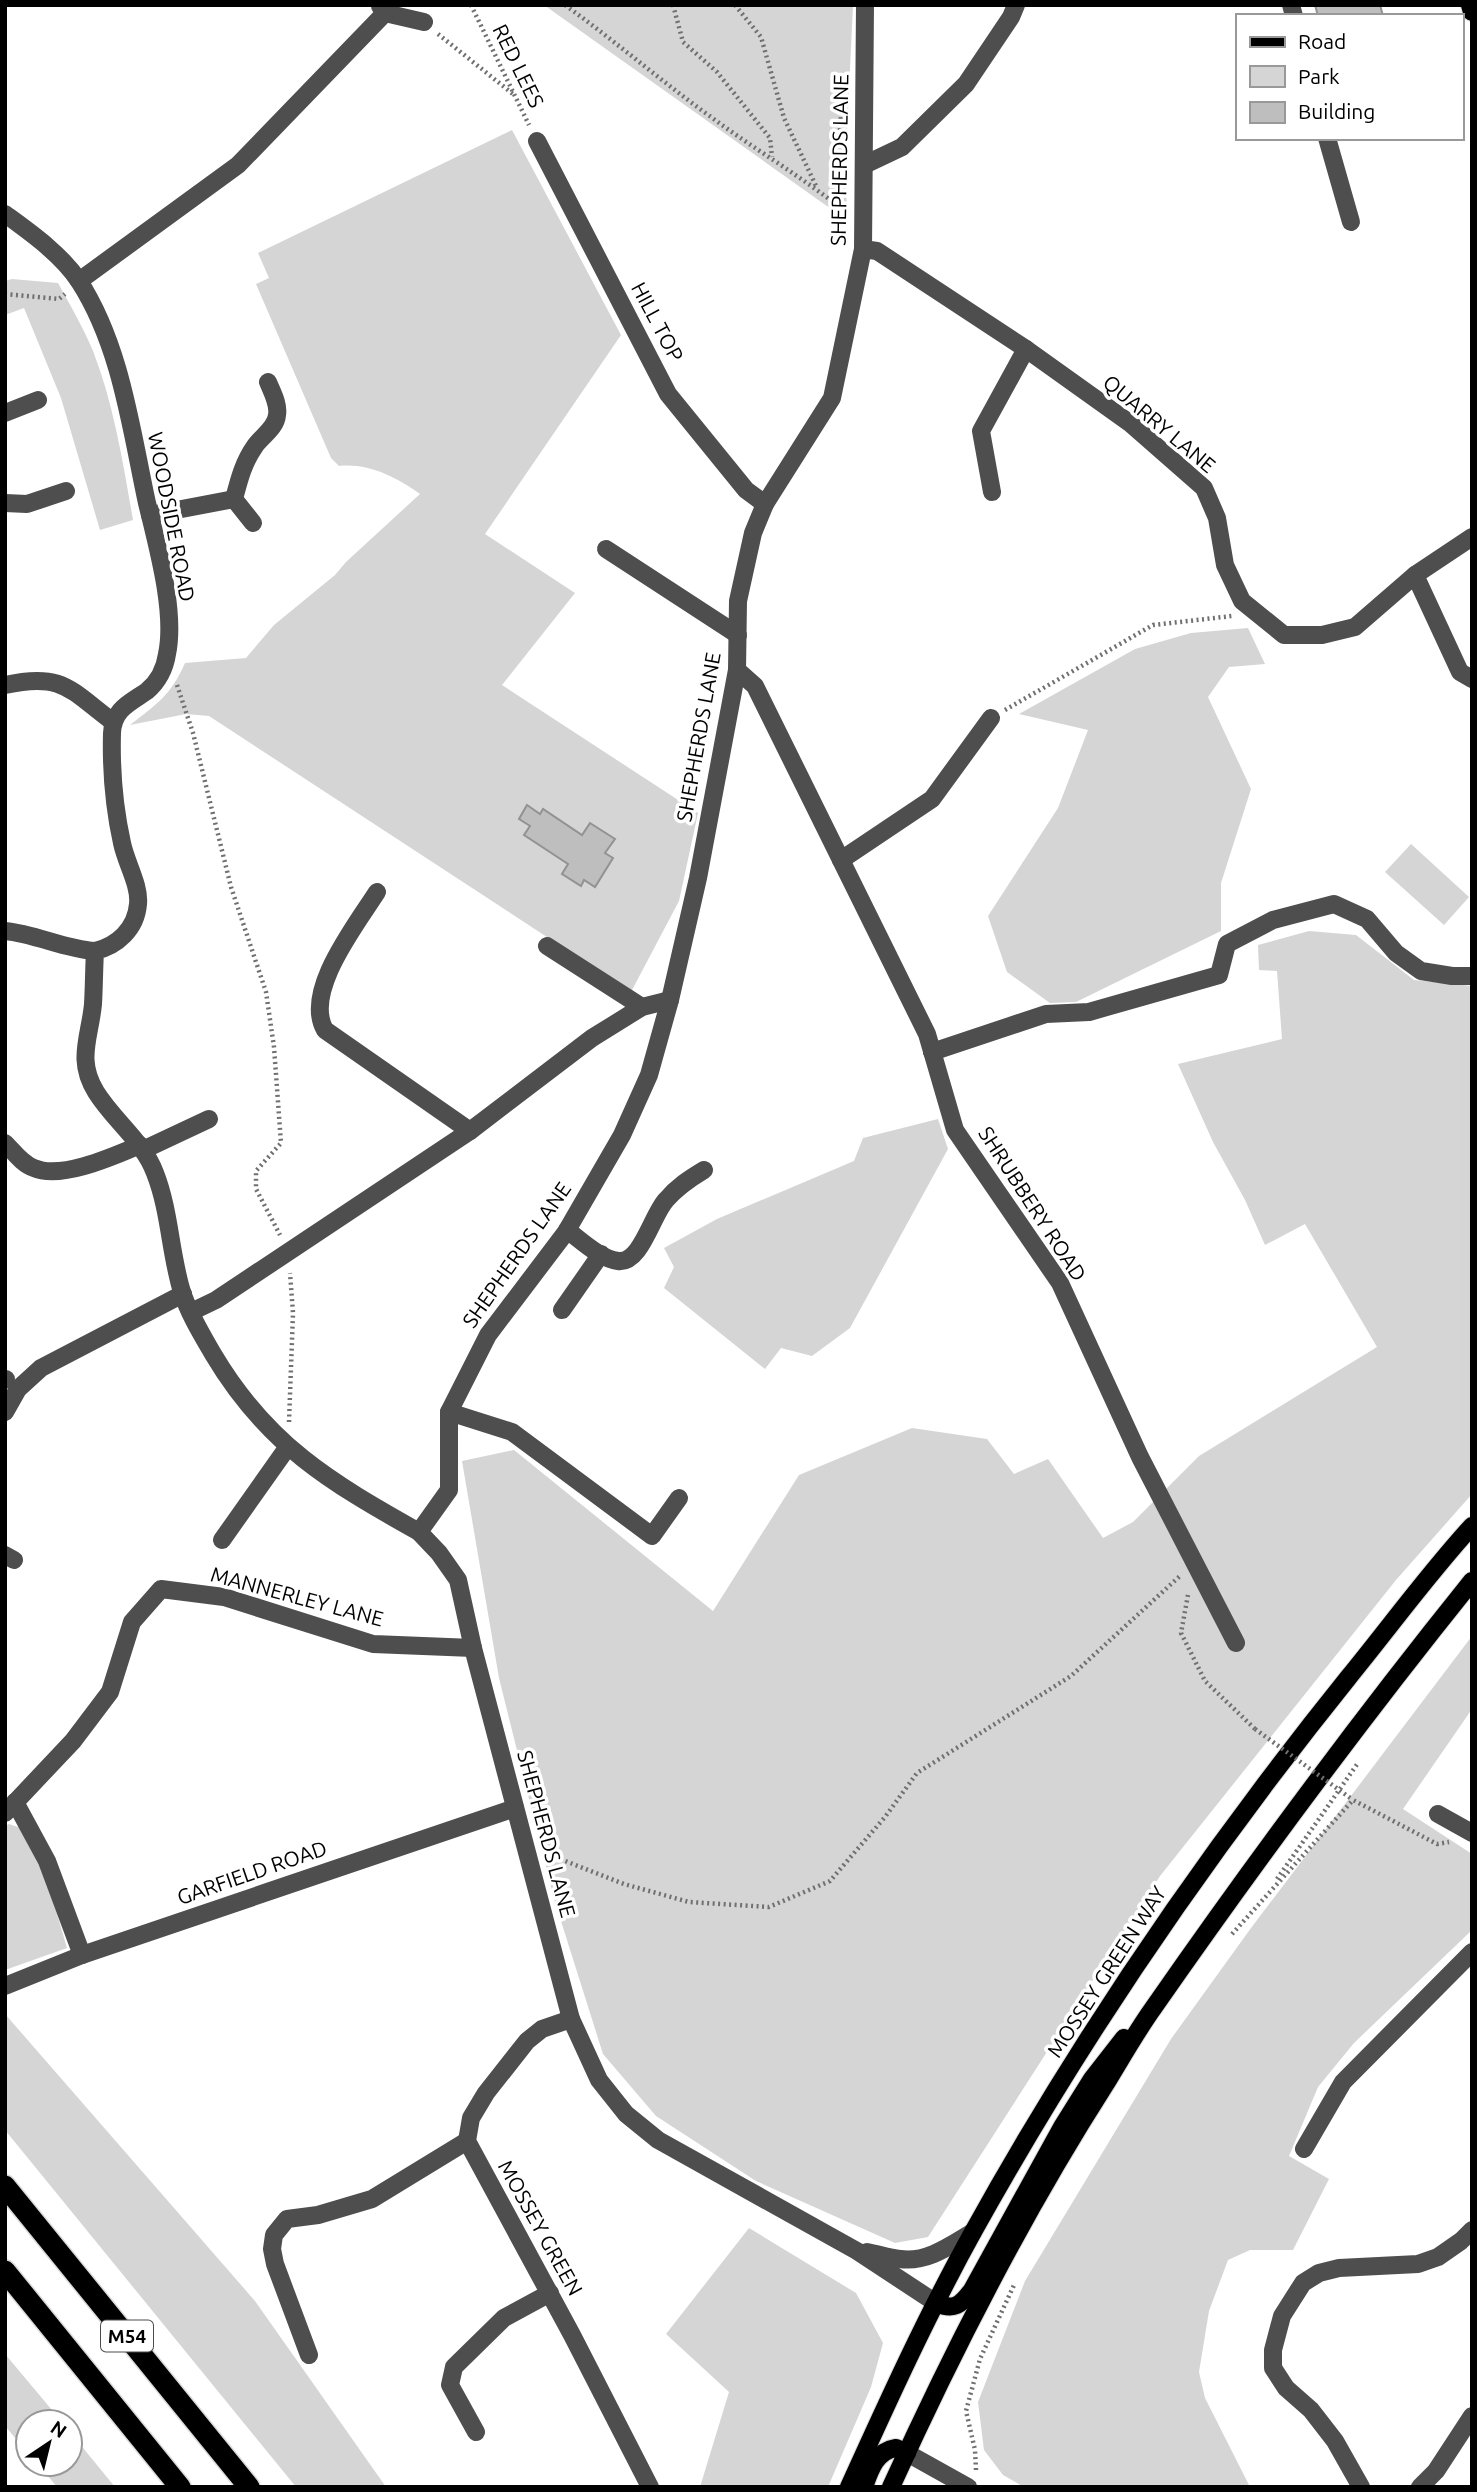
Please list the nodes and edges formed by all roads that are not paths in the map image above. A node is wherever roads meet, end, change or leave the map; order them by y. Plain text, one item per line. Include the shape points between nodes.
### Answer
1 (865, 5) edge
2 (1016, 5) edge
3 (1470, 5) edge
4 (382, 9) edge
5 (1472, 12) edge
6 (424, 22) road end
7 (1328, 140) edge
8 (537, 141) road end
9 (864, 165) junction
10 (5, 214) edge
11 (1351, 222) dead end
12 (863, 249) junction
13 (79, 281) junction
14 (1026, 349) junction
15 (268, 382) dead end
16 (38, 400) dead end
17 (5, 413) edge
18 (66, 491) dead end
19 (992, 492) dead end
20 (234, 499) junction
21 (5, 503) edge
22 (765, 504) junction
23 (150, 516) junction
24 (253, 523) dead end
25 (1472, 537) edge
26 (606, 549) dead end
27 (1415, 575) junction
28 (738, 635) junction
29 (737, 670) junction
30 (1472, 679) edge
31 (5, 685) edge
32 (991, 718) road end
33 (113, 722) junction
34 (841, 860) junction
35 (377, 892) dead end
36 (5, 931) edge
37 (547, 946) dead end
38 (94, 951) junction
39 (1472, 976) edge
40 (670, 1000) junction
41 (642, 1007) junction
42 (932, 1052) junction
43 (209, 1119) dead end
44 (470, 1131) junction
45 (5, 1143) edge
46 (141, 1147) junction
47 (704, 1170) dead end
48 (567, 1230) junction
49 (601, 1254) junction
50 (183, 1294) junction
51 (562, 1310) dead end
52 (191, 1312) junction
53 (9, 1382) edge
54 (5, 1412) edge
55 (449, 1412) junction
56 (287, 1448) junction
57 (679, 1498) dead end
58 (1472, 1526) edge
59 (419, 1532) junction
60 (222, 1540) dead end
61 (1472, 1581) edge
62 (1236, 1643) dead end
63 (474, 1648) junction
64 (10, 1807) edge
65 (515, 1808) junction
66 (1438, 1814) dead end
67 (1466, 1837) edge
68 (1472, 1952) edge
69 (82, 1955) junction
70 (5, 1986) edge
71 (1153, 2007) junction
72 (571, 2019) junction
73 (467, 2141) junction
74 (1304, 2149) dead end
75 (5, 2186) edge
76 (1472, 2230) edge
77 (973, 2232) junction
78 (857, 2251) junction
79 (5, 2271) edge
80 (550, 2293) junction
81 (936, 2302) junction
82 (309, 2355) dead end
83 (1472, 2416) edge
84 (477, 2432) dead end
85 (907, 2453) junction
86 (962, 2484) edge
87 (180, 2487) edge
88 (249, 2487) edge
89 (650, 2487) edge
90 (849, 2487) edge
91 (863, 2487) edge
92 (891, 2487) edge
93 (1361, 2487) edge
94 (1420, 2487) edge

1 - 9 street, SHEPHERDS LANE
2 - 9 street via 966,84 902,147
3 - 5 main road
4 - 6 street
4 - 13 street via 238,165
7 - 11 street
8 - 22 street, HILL TOP via 668,394 747,490
9 - 12 street, SHEPHERDS LANE
10 - 13 street, WOODSIDE ROAD via 42,242
12 - 14 street, QUARRY LANE via 877,251
12 - 22 street, SHEPHERDS LANE via 832,398
13 - 23 street, WOODSIDE ROAD via 100,320 122,388
14 - 19 street via 981,431
14 - 27 street, QUARRY LANE via 1131,424 1204,488 1217,518 1225,565 1242,601 1284,635 1322,635 1354,627
15 - 20 street via 278,414 242,469
16 - 17 street
18 - 21 street via 27,503
20 - 23 street
20 - 24 street
22 - 28 street, SHEPHERDS LANE via 753,533 738,601
23 - 33 street, WOODSIDE ROAD via 165,589 167,654 154,684 123,707
25 - 27 street, QUARRY LANE
26 - 28 street
27 - 30 street via 1460,672
28 - 29 street, SHEPHERDS LANE
29 - 34 street, SHRUBBERY ROAD via 755,686
29 - 40 street, SHEPHERDS LANE
31 - 33 street via 39,679 58,683
32 - 34 street via 932,799
33 - 38 street via 118,821 138,906 125,935 112,946
34 - 42 street, SHRUBBERY ROAD
35 - 44 street via 322,984 319,1021 325,1030
36 - 38 street
37 - 41 street
38 - 46 street via 86,1068 96,1092
39 - 42 street via 1421,971 1396,953 1367,919 1334,904 1273,920 1227,944 1219,975 1089,1012 1046,1014
40 - 41 street
40 - 48 street, SHEPHERDS LANE via 649,1075 622,1135
41 - 44 street via 592,1038
42 - 62 street, SHRUBBERY ROAD via 955,1129 1060,1283 1140,1457
43 - 46 street
44 - 52 street via 216,1300
45 - 46 street via 32,1168 54,1171
46 - 50 street via 161,1192
47 - 49 street via 665,1201 634,1255 616,1261
48 - 49 street
48 - 55 street, SHEPHERDS LANE via 488,1335
49 - 51 street
50 - 52 street
50 - 53 street
52 - 56 street via 234,1387
53 - 54 street
55 - 57 street via 512,1432 652,1536
55 - 59 street, SHEPHERDS LANE via 449,1490
56 - 59 street
56 - 60 street
58 - 77 main road, MOSSEY GREEN WAY via 1277,1766 1153,1939
59 - 63 street, SHEPHERDS LANE via 458,1580
61 - 71 main road via 1381,1695
63 - 64 street, MANNERLEY LANE via 373,1644 224,1597 161,1589 132,1622 110,1692 73,1741
63 - 65 street, SHEPHERDS LANE
64 - 69 street, MANNERLEY LANE via 47,1861
65 - 69 street, GARFIELD ROAD
65 - 72 street, SHEPHERDS LANE
66 - 67 street
68 - 74 street via 1343,2082
69 - 70 street, GARFIELD ROAD
71 - 81 main road via 1092,2079 1037,2168 972,2290 956,2307
71 - 85 main road via 1027,2215
72 - 73 street via 542,2029 527,2041 471,2118
72 - 78 street, SHEPHERDS LANE via 599,2081 649,2134
73 - 80 street, MOSSEY GREEN
73 - 82 street via 372,2199 280,2224 272,2249 275,2264
75 - 88 highway, M54
76 - 93 street via 1438,2258 1418,2264 1320,2273 1303,2283 1282,2316 1273,2368 1335,2441
77 - 78 street via 919,2259
77 - 81 main road, MOSSEY GREEN WAY
78 - 81 street, SHEPHERDS LANE
79 - 87 highway, M54
80 - 84 street via 504,2318 454,2367 450,2385
80 - 89 street, MOSSEY GREEN
81 - 90 main road, MOSSEY GREEN WAY
83 - 94 street
85 - 86 street
85 - 91 main road via 896,2448 882,2454
85 - 92 main road

